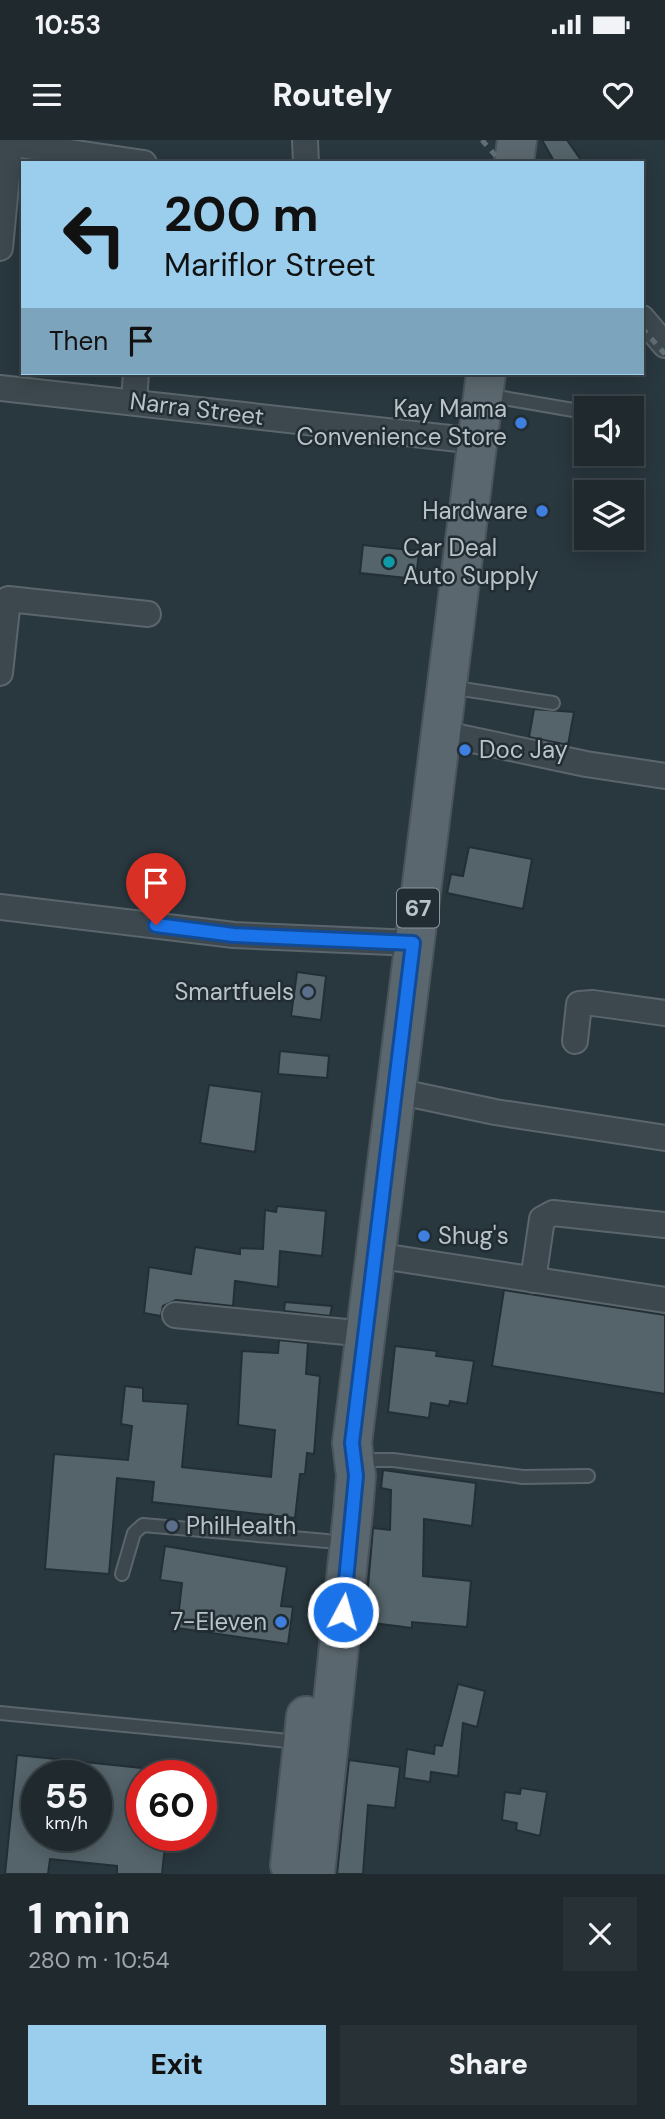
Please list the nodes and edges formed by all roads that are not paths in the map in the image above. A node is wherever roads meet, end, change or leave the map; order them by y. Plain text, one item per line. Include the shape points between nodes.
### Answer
1 (305, 140) edge
2 (517, 140) edge
3 (5, 143) edge
4 (130, 161) edge
5 (306, 161) edge
6 (514, 161) edge
7 (0, 248) edge
8 (644, 320) edge
9 (665, 345) edge
10 (136, 375) edge
11 (484, 383) edge
12 (0, 388) edge
13 (134, 401) junction
14 (574, 409) edge
15 (477, 441) junction
16 (148, 614) dead end
17 (0, 673) edge
18 (445, 686) junction
19 (553, 703) dead end
20 (440, 733) junction
21 (665, 776) edge
22 (0, 907) edge
23 (413, 943) junction
24 (665, 1013) edge
25 (575, 1041) dead end
26 (396, 1091) junction
27 (665, 1138) edge
28 (665, 1225) edge
29 (375, 1255) junction
30 (533, 1280) junction
31 (665, 1300) edge
32 (174, 1315) dead end
33 (366, 1334) junction
34 (349, 1454) junction
35 (588, 1476) dead end
36 (327, 1541) junction
37 (122, 1574) dead end
38 (0, 1713) edge
39 (303, 1742) junction
40 (289, 1874) edge
41 (315, 1874) edge

1 - 5 street
2 - 6 main road
3 - 4 street
3 - 7 street
8 - 9 street
10 - 13 street
11 - 14 lane
11 - 15 main road, 67
12 - 13 street, Narra Street
13 - 15 street, Narra Street
15 - 18 main road, 67
16 - 17 street via 8,599
18 - 19 lane
18 - 20 main road, 67
20 - 21 street
20 - 23 main road, 67
22 - 23 street via 234,935
23 - 26 main road, 67
24 - 25 street via 579,1004
26 - 27 street via 495,1112
26 - 29 main road, 67
28 - 30 street via 553,1213 541,1219
29 - 30 street
29 - 33 main road, 67
30 - 31 street
32 - 33 street
33 - 34 main road, 67
34 - 35 lane via 523,1476
34 - 36 main road, 67 via 336,1475
34 - 41 main road, 67 via 356,1476
36 - 37 lane via 143,1525 134,1533
36 - 39 main road, 67
38 - 39 lane
39 - 40 main road, 67

